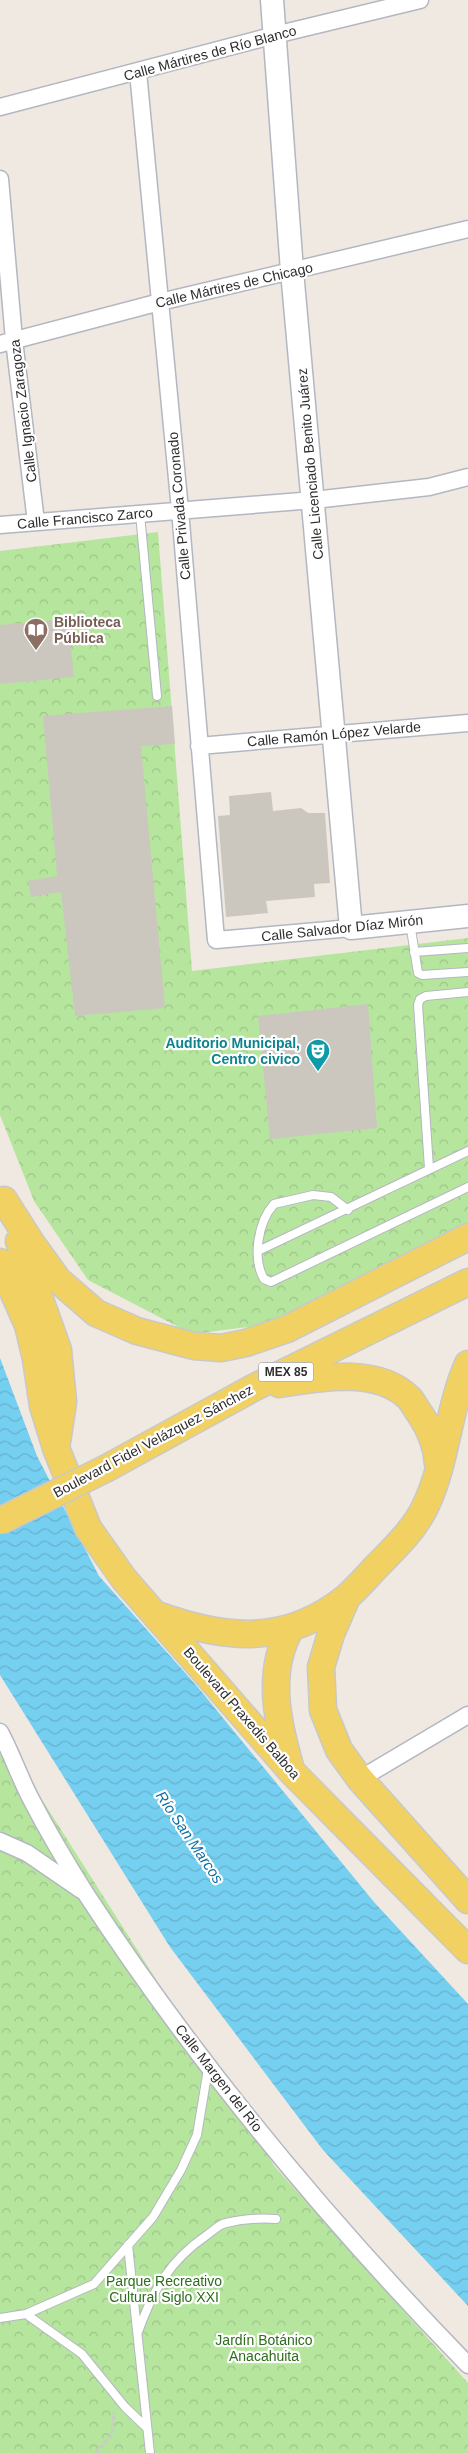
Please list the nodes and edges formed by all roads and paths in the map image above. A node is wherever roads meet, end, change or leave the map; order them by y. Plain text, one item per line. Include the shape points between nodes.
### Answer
1 (272, 0) edge
2 (420, 0) edge
3 (274, 35) junction
4 (138, 72) junction
5 (0, 107) edge
6 (0, 179) edge
7 (468, 229) edge
8 (292, 272) junction
9 (160, 302) junction
10 (7, 342) edge
11 (468, 477) edge
12 (314, 500) junction
13 (180, 510) junction
14 (140, 514) junction
15 (36, 522) junction
16 (0, 525) edge
17 (157, 696) dead end
18 (468, 723) edge
19 (334, 733) junction
20 (199, 746) junction
21 (468, 916) edge
22 (410, 921) junction
23 (350, 928) junction
24 (216, 940) joint
25 (468, 948) edge
26 (414, 952) junction
27 (468, 972) edge
28 (468, 992) edge
29 (468, 1151) edge
30 (429, 1168) junction
31 (468, 1187) edge
32 (2, 1195) edge
33 (348, 1210) junction
34 (468, 1237) edge
35 (258, 1251) junction
36 (0, 1262) edge
37 (468, 1282) edge
38 (468, 1364) edge
39 (253, 1388) junction
40 (56, 1448) junction
41 (438, 1474) junction
42 (0, 1521) edge
43 (347, 1596) junction
44 (154, 1614) junction
45 (291, 1628) junction
46 (468, 1715) edge
47 (0, 1732) edge
48 (291, 1771) junction
49 (360, 1778) junction
50 (0, 1841) edge
51 (85, 1893) junction
52 (468, 1900) edge
53 (468, 1950) edge
54 (208, 2069) junction
55 (276, 2219) dead end
56 (128, 2245) junction
57 (26, 2314) junction
58 (0, 2318) edge
59 (137, 2334) junction
60 (468, 2365) edge
61 (116, 2395) junction
62 (147, 2428) junction
63 (96, 2453) edge
64 (150, 2453) edge

1 - 3 street, Calle Licenciado Benito Juárez
2 - 3 street, Calle Mártires de Río Blanco
3 - 4 street, Calle Mártires de Río Blanco
3 - 8 street, Calle Licenciado Benito Juárez
4 - 5 street, Calle Mártires de Río Blanco
4 - 9 street, Calle Privada Coronado
6 - 10 street, Calle Ignacio Zaragoza
7 - 8 street, Calle Mártires de Chicago
8 - 9 street, Calle Mártires de Chicago
8 - 12 street, Calle Licenciado Benito Juárez
9 - 10 street, Calle Mártires de Chicago
9 - 13 street, Calle Privada Coronado
10 - 15 street, Calle Ignacio Zaragoza
11 - 12 street, Calle Francisco Zarco via 429,487
12 - 13 street, Calle Francisco Zarco
12 - 19 street, Calle Licenciado Benito Juárez
13 - 14 street, Calle Francisco Zarco
13 - 20 street, Calle Privada Coronado
14 - 15 street, Calle Francisco Zarco
14 - 17 lane
15 - 16 street, Calle Francisco Zarco
18 - 19 street, Calle Ramón López Velarde
19 - 20 street, Calle Ramón López Velarde
19 - 23 street, Calle Licenciado Benito Juárez
20 - 24 street, Calle Privada Coronado
21 - 22 street, Calle Salvador Díaz Mirón
22 - 23 street, Calle Salvador Díaz Mirón
22 - 26 lane
23 - 24 street, Calle Salvador Díaz Mirón
25 - 26 lane
26 - 27 lane via 417,970 422,975
28 - 30 lane via 426,996 418,1004
29 - 30 lane
30 - 33 lane
31 - 35 lane via 270,1282 260,1272
32 - 34 main road via 58,1280 96,1313 144,1334 194,1346 221,1348 287,1330
32 - 40 main road via 58,1350 63,1402
33 - 35 lane
33 - 35 lane via 331,1197 314,1195 274,1204 262,1223
36 - 40 main road, Boulevard Praxedis Balboa via 28,1325 42,1406
37 - 39 main road, Boulevard Fidel Velázquez Sánchez / MEX 85
38 - 41 main road via 458,1387
39 - 41 main road via 325,1377 358,1377 390,1385 408,1398 426,1424 437,1452
39 - 42 main road, Boulevard Fidel Velázquez Sánchez / MEX 85, bridge via 107,1468
40 - 44 main road, Boulevard Praxedis Balboa via 88,1528
41 - 43 main road via 426,1507 402,1541
43 - 45 main road via 321,1615
43 - 49 main road via 321,1667 323,1710 339,1750
44 - 45 main road via 193,1628 225,1634
44 - 48 main road, Boulevard Praxedis Balboa
45 - 48 main road via 282,1644 276,1698
46 - 49 street
47 - 51 street, Calle Margen del Río via 31,1800
48 - 53 main road, Boulevard Praxedis Balboa
49 - 52 main road
50 - 51 street via 27,1853
51 - 54 street, Calle Margen del Río
54 - 56 lane via 197,2135 153,2217
54 - 60 street, Calle Margen del Río via 328,2213
55 - 59 lane via 224,2223 190,2246 167,2270 149,2301
56 - 57 lane via 94,2284
56 - 59 lane
57 - 58 lane
57 - 61 lane via 82,2354
59 - 62 lane
61 - 62 lane
61 - 63 path via 112,2434
62 - 64 lane

